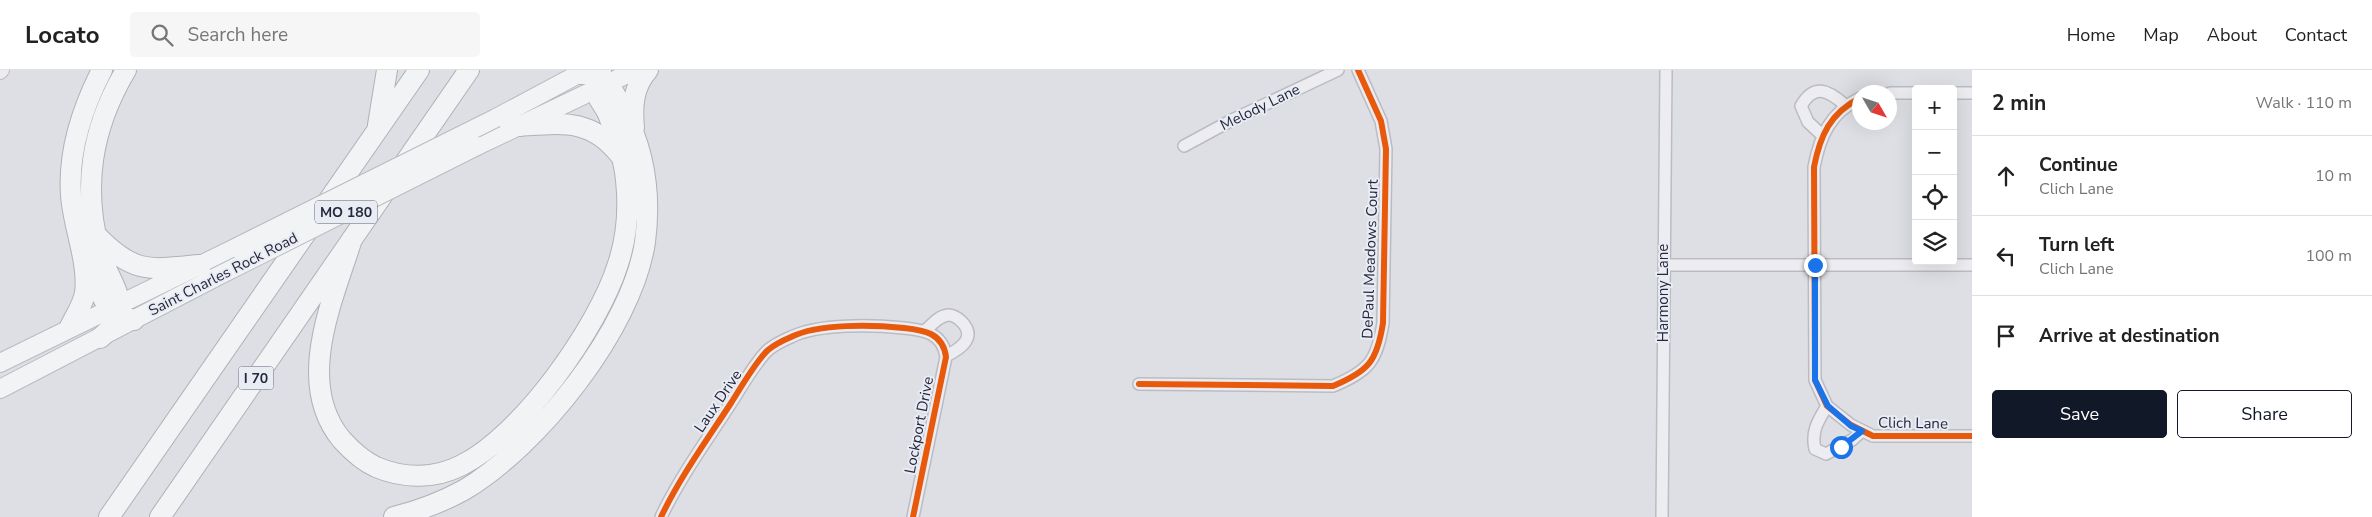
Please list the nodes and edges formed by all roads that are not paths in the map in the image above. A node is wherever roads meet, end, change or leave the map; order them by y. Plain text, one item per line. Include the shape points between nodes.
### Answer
1 (102, 70) edge
2 (126, 70) edge
3 (387, 70) edge
4 (419, 70) edge
5 (469, 70) edge
6 (636, 70) edge
7 (648, 70) edge
8 (1338, 70) edge
9 (1358, 70) edge
10 (1666, 70) edge
11 (594, 77) edge
12 (1912, 93) edge
13 (1957, 93) edge
14 (1972, 93) edge
15 (1897, 94) edge
16 (1852, 102) edge
17 (1845, 105) junction
18 (520, 126) junction
19 (634, 130) junction
20 (376, 132) junction
21 (1822, 135) junction
22 (1184, 146) dead end
23 (622, 158) junction
24 (95, 235) junction
25 (352, 239) junction
26 (84, 263) junction
27 (1664, 265) junction
28 (1815, 265) junction
29 (1972, 265) edge
30 (206, 272) junction
31 (120, 312) junction
32 (70, 327) junction
33 (926, 330) junction
34 (100, 338) joint
35 (946, 356) junction
36 (0, 362) edge
37 (1139, 384) dead end
38 (0, 389) edge
39 (1828, 406) junction
40 (1862, 431) junction
41 (1972, 436) edge
42 (109, 517) edge
43 (160, 517) edge
44 (394, 517) edge
45 (662, 517) edge
46 (913, 517) edge
47 (1662, 517) edge

1 - 26 highway via 86,104 72,165 74,224
2 - 24 highway via 105,112 93,154 90,199
3 - 20 highway
4 - 20 highway, I 70
5 - 25 highway, I 70
6 - 11 main road, Saint Charles Rock Road / MO 180
7 - 19 highway via 634,95
8 - 22 street, Melody Lane
9 - 37 street, DePaul Meadows Court via 1381,121 1386,149 1383,323 1379,348 1368,365 1356,376 1333,386
10 - 27 street, Harmony Lane
11 - 18 main road, Saint Charles Rock Road / MO 180
11 - 19 highway
11 - 23 highway
11 - 30 main road, Saint Charles Rock Road / MO 180, bridge via 496,118 235,248
12 - 15 street
13 - 14 street
16 - 17 street
17 - 21 street
17 - 21 street via 1821,90 1807,96 1802,106 1808,122
18 - 23 highway via 572,124 587,128 608,141
18 - 30 main road, Saint Charles Rock Road / MO 180, bridge
19 - 44 highway via 647,186 644,244 630,289 601,346 552,412 493,469 434,505
20 - 42 highway, I 70
21 - 28 street, Clich Lane via 1814,167
23 - 25 highway via 628,201 625,232 618,265 600,307 570,356 530,408 482,452 463,465 444,472 407,476 368,463 350,449 327,416 321,396 320,352
24 - 30 highway via 112,252 137,266
24 - 31 highway
25 - 43 highway, I 70
26 - 31 highway
26 - 32 highway via 84,294
27 - 28 street
27 - 47 street, Harmony Lane
28 - 29 street
28 - 39 street, Clich Lane via 1815,380
30 - 31 main road, Saint Charles Rock Road / MO 180
31 - 32 main road, Saint Charles Rock Road / MO 180
31 - 34 highway via 114,326
32 - 36 main road, Saint Charles Rock Road / MO 180
33 - 35 street via 939,340
33 - 35 street via 936,320 949,315 967,327 969,335 964,345
33 - 45 street, Laux Drive via 887,326 822,328 793,336 768,350 672,494
34 - 38 main road
35 - 46 street, Lockport Drive
39 - 40 street, Clich Lane
39 - 40 street, Clich Lane via 1815,425 1815,449 1826,454
40 - 41 street, Clich Lane via 1873,436

